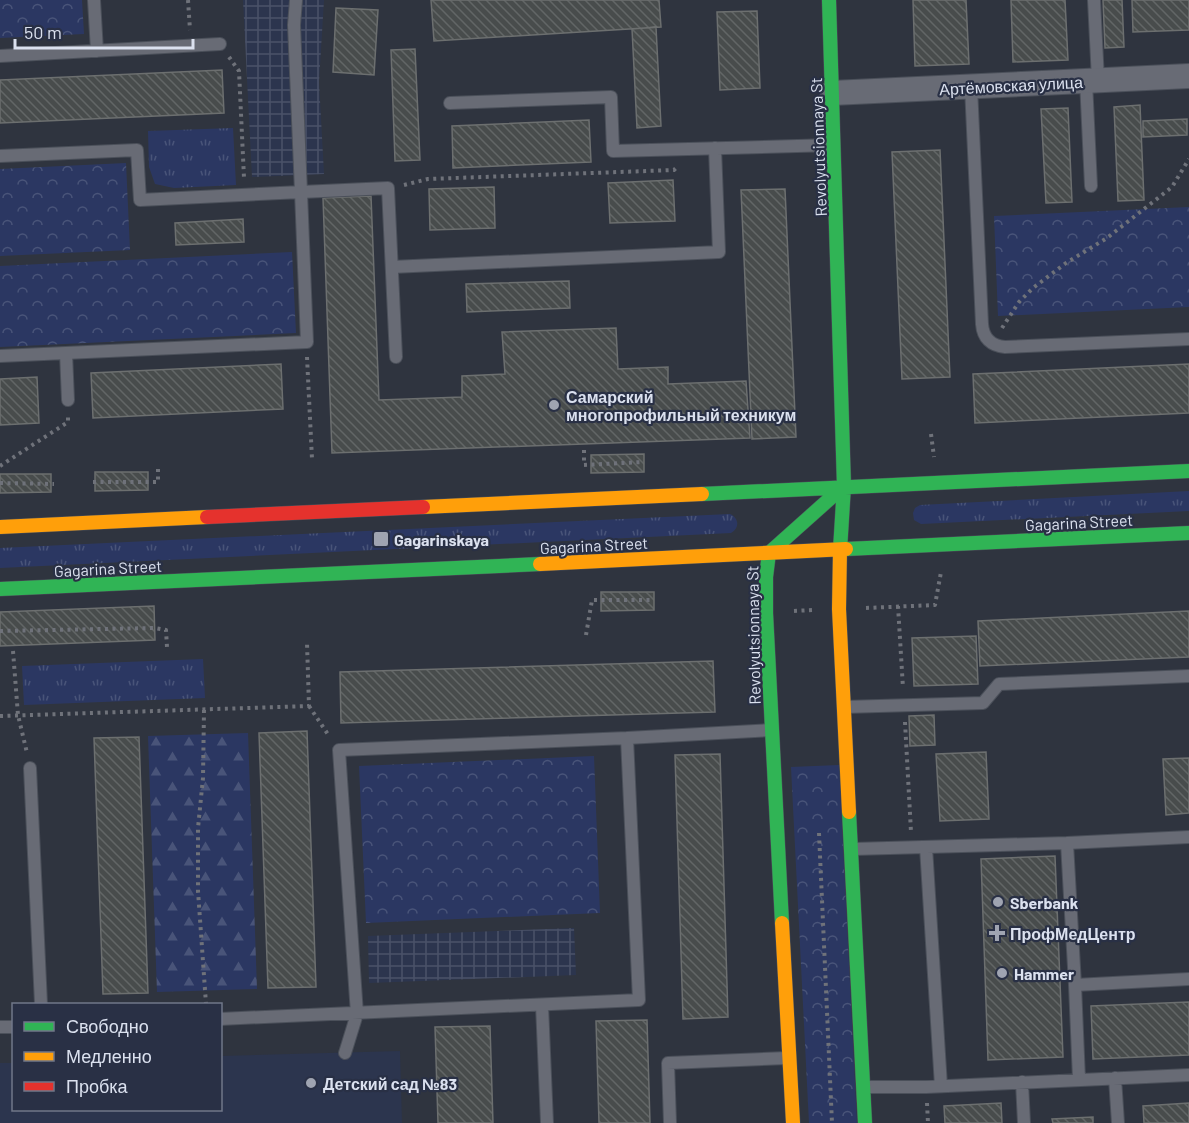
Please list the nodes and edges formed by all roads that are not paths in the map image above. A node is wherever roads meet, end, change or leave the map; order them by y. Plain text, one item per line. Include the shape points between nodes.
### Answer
1 (94, 0) edge
2 (296, 0) edge
3 (829, 0) edge
4 (1094, 0) edge
5 (220, 44) road end
6 (97, 51) junction
7 (0, 56) edge
8 (1189, 76) edge
9 (1092, 81) junction
10 (971, 87) junction
11 (832, 93) junction
12 (450, 103) dead end
13 (834, 145) junction
14 (715, 148) junction
15 (0, 156) edge
16 (1091, 186) dead end
17 (301, 192) junction
18 (392, 267) junction
19 (1189, 339) edge
20 (66, 353) junction
21 (0, 356) edge
22 (396, 357) dead end
23 (68, 400) road end
24 (1189, 471) edge
25 (844, 486) junction
26 (0, 527) edge
27 (1189, 532) edge
28 (840, 550) junction
29 (769, 553) junction
30 (0, 589) edge
31 (1189, 676) edge
32 (843, 707) junction
33 (772, 730) junction
34 (627, 738) junction
35 (30, 768) road end
36 (1189, 837) edge
37 (1067, 843) junction
38 (926, 847) junction
39 (851, 849) junction
40 (1189, 979) edge
41 (1075, 985) junction
42 (41, 1003) edge
43 (542, 1005) junction
44 (357, 1014) junction
45 (222, 1019) edge
46 (345, 1053) dead end
47 (789, 1058) junction
48 (1189, 1075) edge
49 (1115, 1078) junction
50 (1078, 1079) junction
51 (1022, 1082) junction
52 (941, 1086) junction
53 (863, 1087) junction
54 (547, 1123) edge
55 (670, 1123) edge
56 (793, 1123) edge
57 (865, 1123) edge
58 (1024, 1123) edge
59 (1118, 1123) edge

1 - 6 lane
2 - 17 lane
3 - 11 main road, Revolyutsionnaya St
4 - 9 lane
5 - 6 lane
6 - 7 lane
8 - 9 street, Артёмовская улица
9 - 10 street, Артёмовская улица
9 - 16 lane
10 - 11 street, Артёмовская улица
10 - 19 lane via 982,324 989,342 1005,347
11 - 13 main road, Revolyutsionnaya St
12 - 14 lane via 611,98 613,151
13 - 14 lane
13 - 25 main road, Revolyutsionnaya St
14 - 18 lane via 719,252
15 - 17 lane via 137,150 140,200
17 - 18 lane via 388,188
17 - 20 lane via 307,342
18 - 22 lane
20 - 21 lane
20 - 23 lane
24 - 25 main road
25 - 26 main road
25 - 28 main road
25 - 29 main road, Revolyutsionnaya St
27 - 28 main road, Gagarina Street
28 - 29 main road, Gagarina Street
28 - 32 main road
29 - 30 main road, Gagarina Street
29 - 33 main road, Revolyutsionnaya St via 766,577
31 - 32 lane via 999,684 983,703
32 - 39 main road
33 - 34 lane
33 - 47 main road, Revolyutsionnaya St
34 - 43 lane via 639,1000
34 - 44 lane via 339,750
35 - 42 lane
36 - 37 lane
37 - 38 lane
37 - 41 lane
38 - 39 lane
38 - 52 lane
39 - 53 main road
40 - 41 lane
41 - 50 lane
43 - 44 lane
43 - 54 lane
44 - 45 lane
44 - 46 lane
47 - 55 lane via 668,1063
47 - 56 main road, Revolyutsionnaya St
48 - 49 lane
49 - 50 lane
49 - 59 lane
50 - 51 lane
51 - 52 lane
51 - 58 lane
52 - 53 lane
53 - 57 main road

